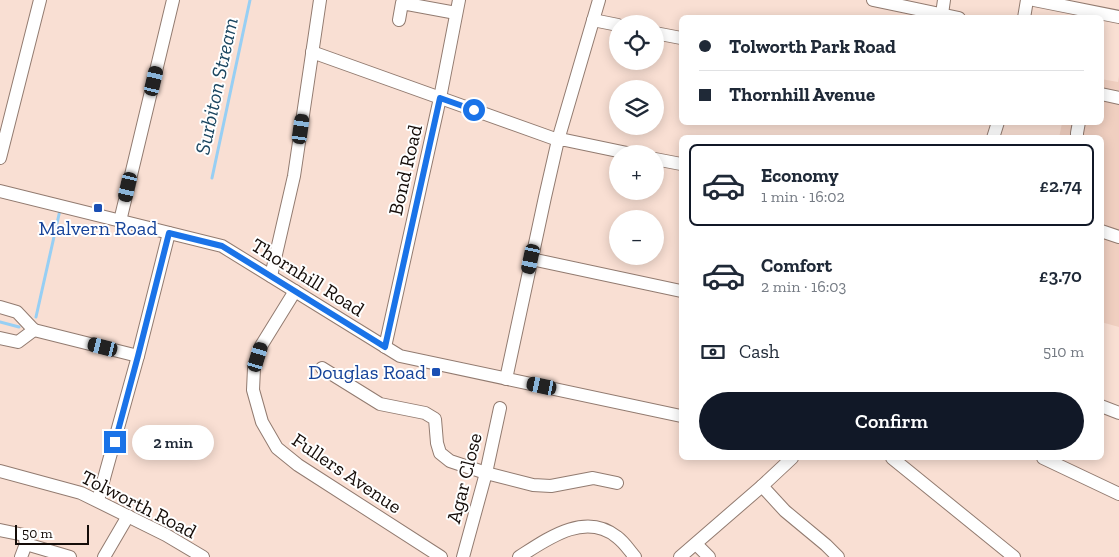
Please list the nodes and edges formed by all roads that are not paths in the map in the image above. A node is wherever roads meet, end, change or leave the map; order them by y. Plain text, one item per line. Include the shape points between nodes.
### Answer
1 (40, 0) edge
2 (173, 0) edge
3 (320, 0) edge
4 (599, 0) edge
5 (872, 0) edge
6 (944, 0) edge
7 (1027, 0) edge
8 (1034, 0) edge
9 (403, 2) edge
10 (457, 6) edge
11 (942, 14) junction
12 (946, 15) edge
13 (1024, 15) edge
14 (1119, 17) edge
15 (399, 20) dead end
16 (593, 20) junction
17 (609, 23) edge
18 (664, 35) edge
19 (679, 38) edge
20 (312, 52) junction
21 (1104, 95) edge
22 (440, 98) junction
23 (1119, 98) edge
24 (558, 140) junction
25 (609, 149) edge
26 (0, 158) edge
27 (664, 161) edge
28 (679, 164) edge
29 (0, 191) edge
30 (120, 221) junction
31 (1104, 232) edge
32 (169, 233) junction
33 (1119, 236) edge
34 (531, 259) junction
35 (271, 276) junction
36 (295, 291) junction
37 (679, 291) edge
38 (0, 307) edge
39 (34, 330) junction
40 (0, 338) edge
41 (385, 347) junction
42 (138, 356) junction
43 (322, 368) dead end
44 (506, 378) junction
45 (1104, 407) edge
46 (500, 408) dead end
47 (1119, 414) edge
48 (679, 416) edge
49 (790, 460) edge
50 (894, 460) edge
51 (1047, 460) edge
52 (0, 471) edge
53 (486, 473) junction
54 (617, 483) dead end
55 (762, 486) junction
56 (1119, 494) edge
57 (98, 500) junction
58 (128, 516) junction
59 (0, 530) edge
60 (26, 544) junction
61 (696, 544) junction
62 (21, 557) edge
63 (70, 557) edge
64 (104, 557) edge
65 (203, 557) edge
66 (440, 557) edge
67 (463, 557) edge
68 (519, 557) edge
69 (635, 557) edge
70 (680, 557) edge
71 (709, 557) edge
72 (838, 557) edge
73 (1014, 557) edge

1 - 26 street
2 - 30 street
3 - 20 street
4 - 16 street
5 - 11 street
6 - 11 street
7 - 13 street
8 - 14 street
9 - 10 street
9 - 15 street
10 - 22 street, Bond Road
11 - 12 street
16 - 17 street
16 - 24 street
18 - 19 street
20 - 22 street
20 - 35 street via 294,176
21 - 23 street
22 - 24 street
22 - 41 street, Bond Road
24 - 25 street
24 - 34 street
27 - 28 street
29 - 30 street, Thornhill Road
30 - 32 street, Thornhill Road
31 - 33 street
32 - 35 street, Thornhill Road via 222,246
32 - 42 street
34 - 37 street
34 - 44 street
35 - 36 street, Thornhill Road
36 - 41 street, Thornhill Road
36 - 66 street, Fullers Avenue via 261,346 254,368 253,390 262,422 277,448 298,465
38 - 39 street via 17,312
39 - 40 street via 18,342
39 - 42 street
41 - 44 street, Thornhill Road via 400,356
42 - 57 street
43 - 53 street via 380,404 426,413 434,419 440,453 450,461
44 - 48 street, Thornhill Road
45 - 47 street
46 - 53 street, Agar Close
49 - 55 street
50 - 73 street
51 - 56 street
52 - 57 street, Tolworth Road via 74,490
53 - 54 street via 533,485 551,486 593,478
53 - 67 street, Agar Close
55 - 61 street
55 - 72 street via 785,511
57 - 58 street, Tolworth Road
58 - 64 street
58 - 65 street, Tolworth Road
59 - 60 street via 24,535
60 - 62 street
60 - 63 street
61 - 70 street
61 - 71 street
68 - 69 street via 563,531 584,527 602,528 611,533

